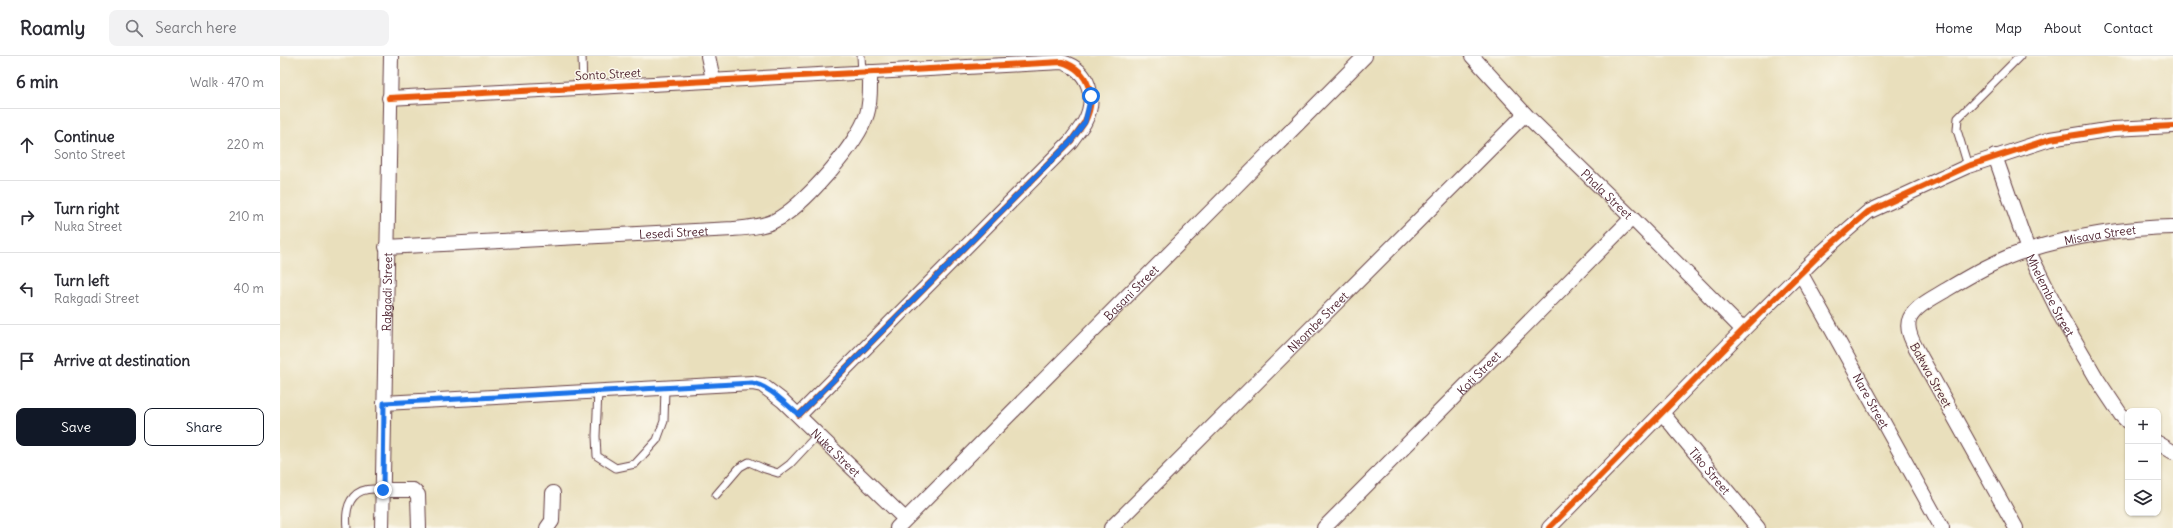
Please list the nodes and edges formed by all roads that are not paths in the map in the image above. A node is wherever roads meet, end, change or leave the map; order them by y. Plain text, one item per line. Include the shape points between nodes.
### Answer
1 (391, 56) edge
2 (582, 56) edge
3 (708, 56) edge
4 (861, 56) edge
5 (1365, 56) edge
6 (1472, 56) edge
7 (2020, 56) edge
8 (987, 61) edge
9 (866, 72) junction
10 (714, 79) junction
11 (583, 87) junction
12 (389, 98) junction
13 (1525, 114) junction
14 (2173, 126) edge
15 (1995, 156) junction
16 (1968, 166) junction
17 (1632, 218) junction
18 (2173, 227) edge
19 (386, 246) junction
20 (2028, 250) junction
21 (1801, 274) junction
22 (1743, 330) junction
23 (665, 388) junction
24 (598, 391) junction
25 (384, 403) junction
26 (1662, 413) junction
27 (799, 415) junction
28 (2125, 419) edge
29 (818, 434) junction
30 (2160, 444) edge
31 (2173, 452) edge
32 (383, 490) junction
33 (553, 494) dead end
34 (716, 495) dead end
35 (901, 524) edge
36 (1556, 526) edge
37 (347, 528) edge
38 (382, 528) edge
39 (419, 528) edge
40 (547, 528) edge
41 (1111, 528) edge
42 (1324, 528) edge
43 (1758, 528) edge
44 (1942, 528) edge
45 (2016, 528) edge

1 - 12 street, Rakgadi Street
2 - 11 lane
3 - 10 street
4 - 9 lane
5 - 35 street, Basani Street
6 - 13 street, Phala Street
7 - 16 lane via 1958,118 1957,130
8 - 9 street, Sonto Street
8 - 27 street, Sonto Street via 1062,62 1073,65 1086,77 1089,85 1090,104 1085,122 1071,141
9 - 10 street, Sonto Street
9 - 19 street, Lesedi Street via 870,102 867,116 860,129 829,172 785,215 773,222 732,229
10 - 11 street, Sonto Street
11 - 12 street, Sonto Street
12 - 19 street, Rakgadi Street
13 - 17 street, Phala Street
13 - 41 street, Nkombe Street
14 - 15 street via 2079,133
15 - 16 street
15 - 20 street, Mhelembe Street
16 - 21 street via 1868,212
17 - 22 street, Phala Street
17 - 42 street, Koti Street
18 - 20 street, Misava Street via 2100,234
19 - 25 street, Rakgadi Street
20 - 28 street, Mhelembe Street via 2060,316 2097,379
20 - 45 street, Bakwa Street via 1990,266 1928,300 1910,318 1908,326 1917,350
21 - 22 street
21 - 44 street, Nare Street
22 - 26 street
23 - 24 street, Nuka Street
23 - 24 lane via 664,421 657,440 635,464 616,468 597,456
23 - 27 street, Nuka Street via 752,383 762,385
24 - 25 street, Nuka Street
25 - 32 street, Rakgadi Street
26 - 36 street
26 - 43 street, Tiko Street
27 - 29 street, Nuka Street
29 - 34 lane via 778,473 749,462 740,467
29 - 35 street, Nuka Street
30 - 31 street
32 - 37 lane via 369,488 360,491 352,499 347,513
32 - 38 street, Rakgadi Street
32 - 39 street via 413,490 418,495
33 - 40 street via 552,521

